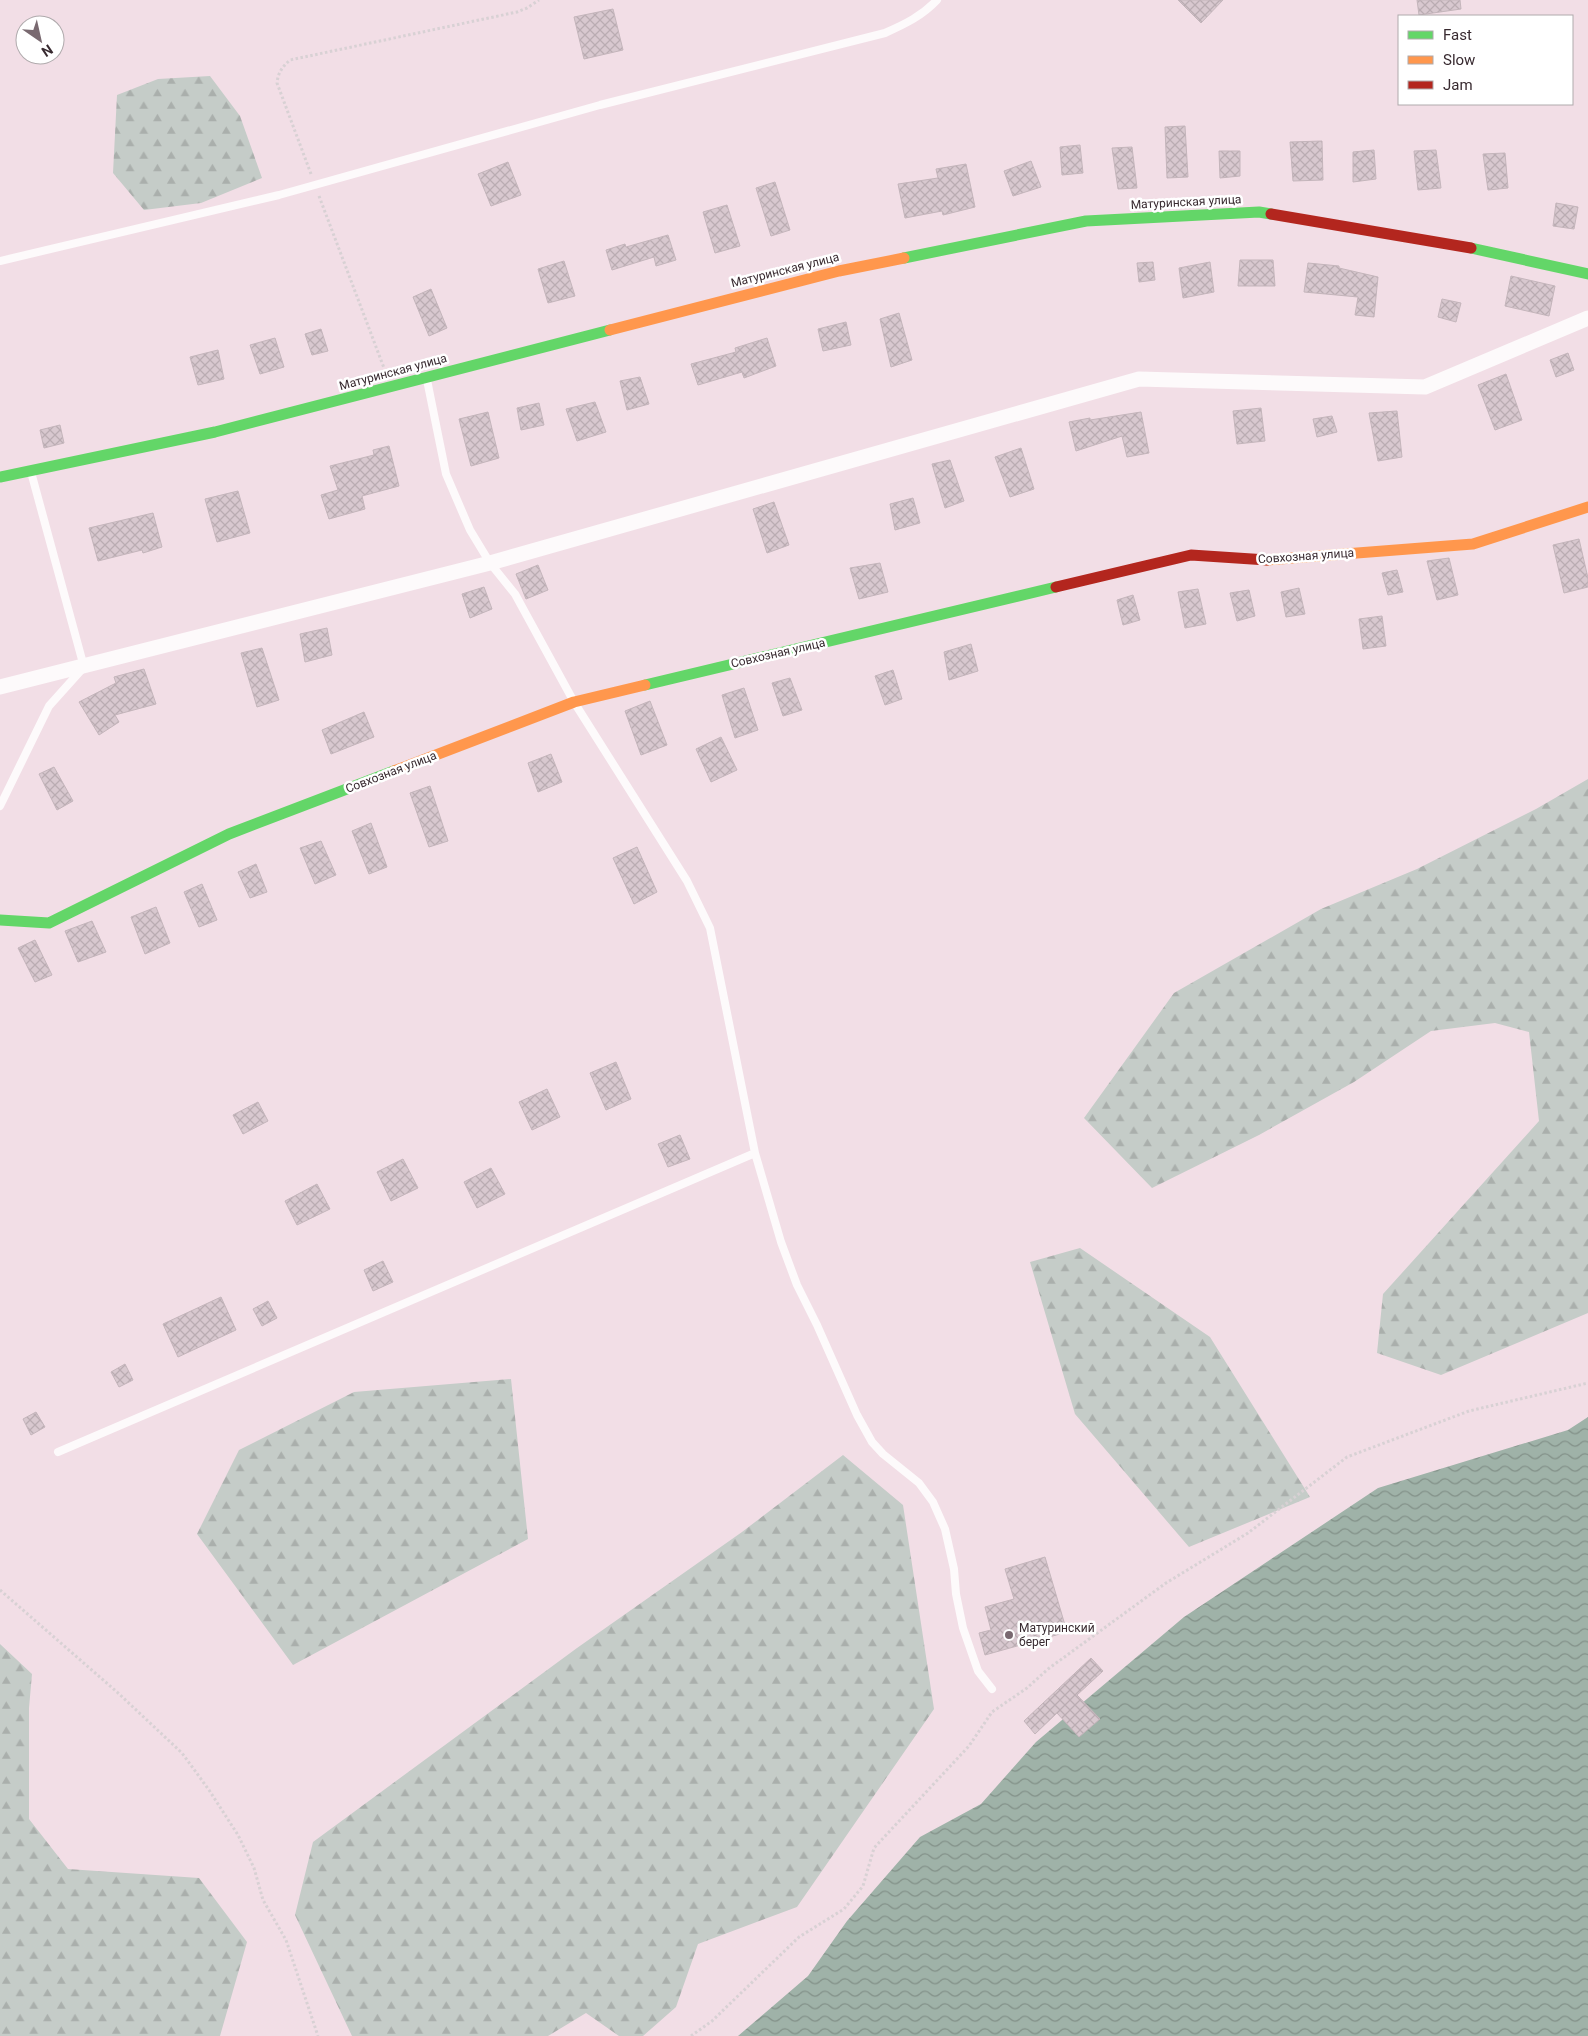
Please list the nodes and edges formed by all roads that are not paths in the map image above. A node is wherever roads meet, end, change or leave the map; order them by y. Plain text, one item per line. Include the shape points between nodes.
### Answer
1 (937, 0) edge
2 (0, 261) edge
3 (1588, 274) edge
4 (1588, 318) edge
5 (426, 378) junction
6 (31, 470) junction
7 (0, 477) edge
8 (1588, 507) edge
9 (490, 564) junction
10 (84, 667) junction
11 (0, 687) edge
12 (574, 702) junction
13 (0, 806) edge
14 (2, 919) edge
15 (755, 1153) junction
16 (58, 1452) dead end
17 (992, 1690) dead end

1 - 2 lane via 924,13 885,33 600,106 222,210
3 - 5 street, Матуринская улица via 1452,244 1260,212 1086,221 839,271
4 - 9 street via 1425,387 1139,379
5 - 6 street, Матуринская улица via 215,432
5 - 9 lane via 446,474 470,530
6 - 7 street, Матуринская улица
6 - 10 lane
8 - 12 street, Совхозная улица via 1473,544 1260,561 1191,555
9 - 10 street
9 - 12 lane via 515,594
10 - 11 street
10 - 13 lane via 49,706
12 - 14 street, Совхозная улица via 229,834 49,923
12 - 15 lane via 687,881 710,928
15 - 16 lane
15 - 17 lane via 797,1285 857,1415 872,1442 919,1483 933,1502 945,1529 963,1628 978,1670

